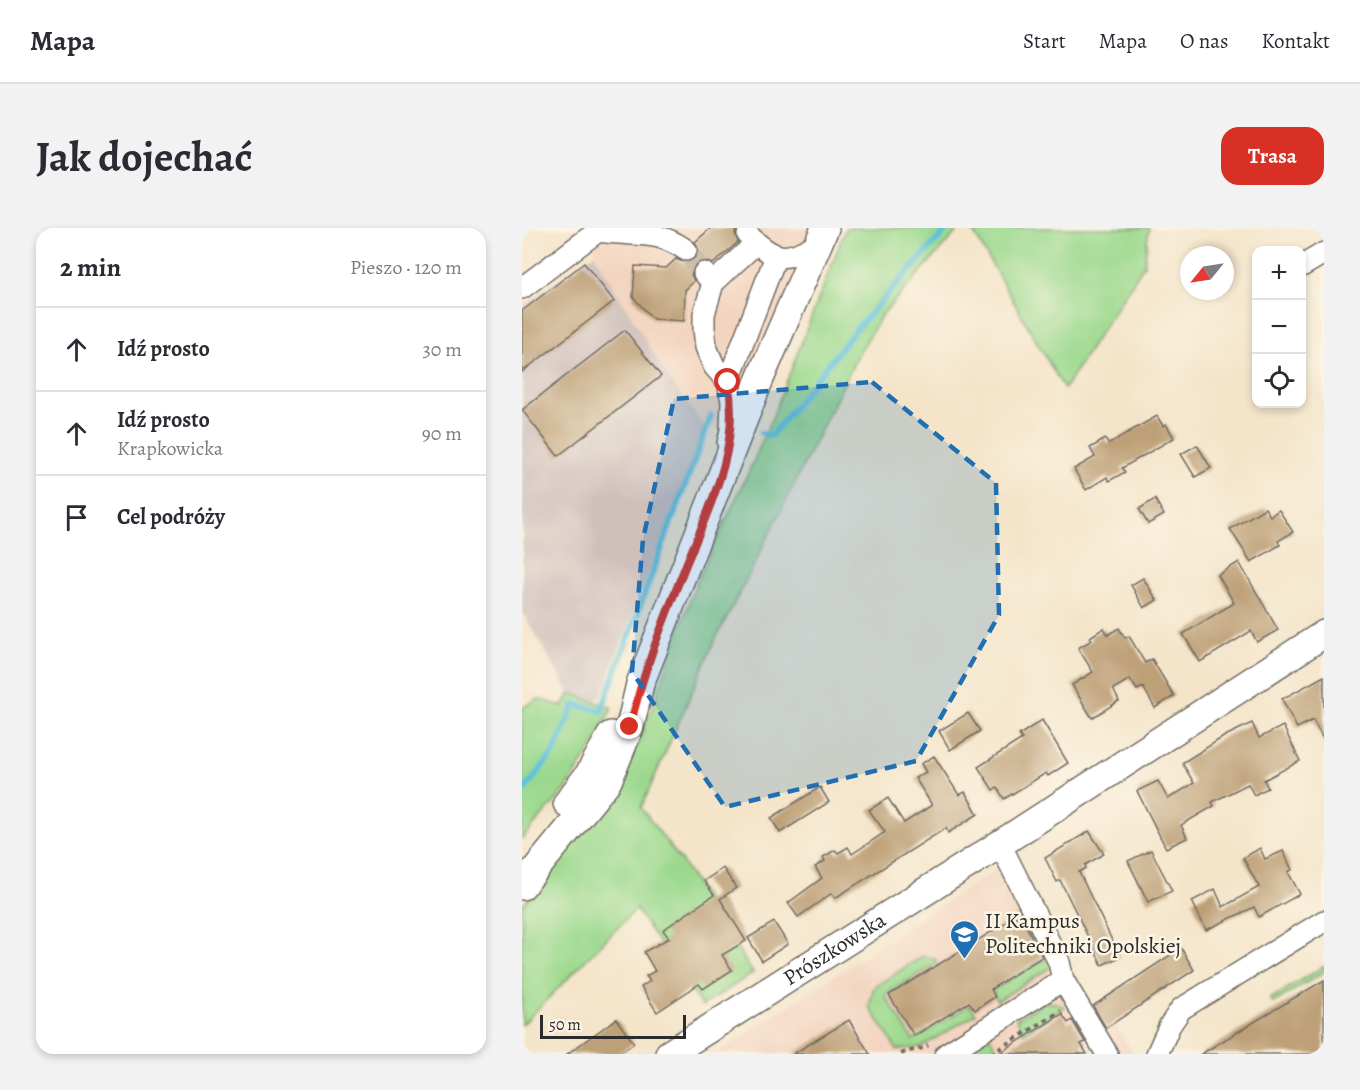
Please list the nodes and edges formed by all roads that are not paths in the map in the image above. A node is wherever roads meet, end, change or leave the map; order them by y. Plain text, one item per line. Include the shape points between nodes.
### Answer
1 (600, 229) edge
2 (667, 231) edge
3 (822, 236) edge
4 (686, 250) tunnel mouth
5 (1324, 253) edge
6 (776, 256) junction
7 (1306, 264) edge
8 (522, 288) edge
9 (728, 382) junction
10 (723, 472) junction
11 (1324, 634) edge
12 (640, 684) junction
13 (1000, 844) junction
14 (522, 859) edge
15 (522, 886) edge
16 (1324, 921) edge
17 (1063, 980) junction
18 (669, 1054) edge
19 (946, 1054) edge
20 (1107, 1054) edge
21 (1157, 1054) edge

1 - 2 street via 610,233
1 - 8 street
2 - 4 street
3 - 6 street via 802,253
3 - 10 main road
5 - 7 street
6 - 9 street
6 - 9 street via 752,239 708,278 706,347 714,366
9 - 10 street via 731,430
10 - 12 main road
11 - 13 main road, Prószkowska
12 - 14 main road via 589,774
12 - 15 main road via 630,727 608,781
13 - 17 street via 1059,962
13 - 18 main road, Prószkowska
16 - 21 street via 1181,1009
17 - 19 street
17 - 20 street

